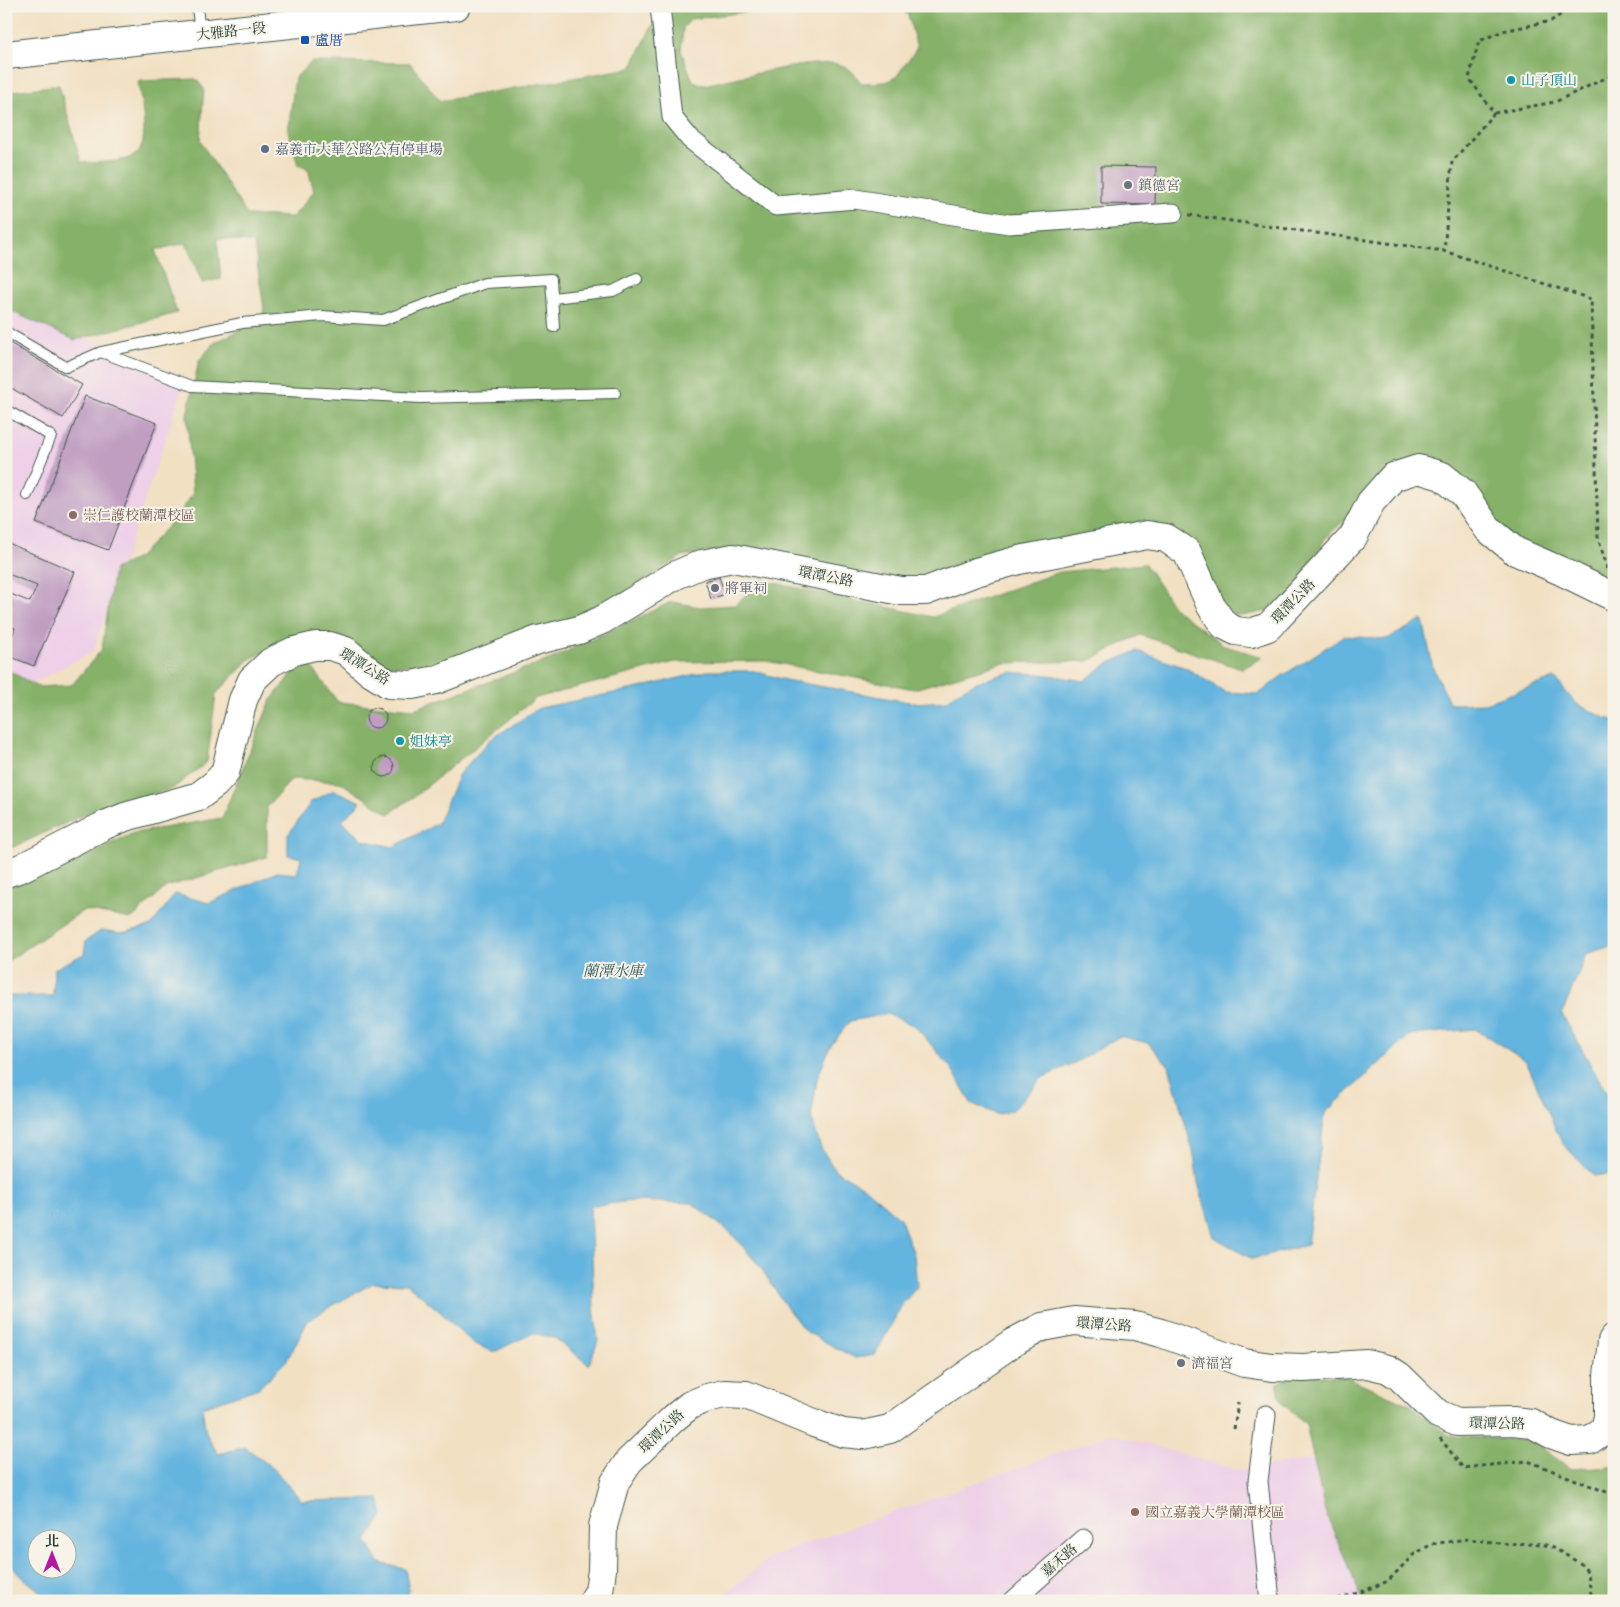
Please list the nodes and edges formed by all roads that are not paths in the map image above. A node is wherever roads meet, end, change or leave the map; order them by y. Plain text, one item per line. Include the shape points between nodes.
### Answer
1 (198, 6) edge
2 (456, 6) edge
3 (660, 6) edge
4 (327, 13) edge
5 (200, 35) junction
6 (6, 55) edge
7 (1173, 212) road end
8 (637, 279) dead end
9 (552, 298) junction
10 (554, 327) dead end
11 (6, 332) edge
12 (101, 352) junction
13 (615, 393) dead end
14 (6, 410) edge
15 (27, 494) dead end
16 (1611, 584) edge
17 (6, 873) edge
18 (1614, 1338) edge
19 (1266, 1415) dead end
20 (1083, 1539) dead end
21 (594, 1601) edge
22 (1013, 1601) edge
23 (1270, 1601) edge

1 - 5 lane
2 - 4 street, 大雅路一段
3 - 7 street via 672,117 690,139 776,206 854,199 1009,224
4 - 5 street, 大雅路一段
5 - 6 street, 大雅路一段
8 - 9 lane via 613,292
9 - 10 lane
9 - 12 lane via 551,279 485,283 382,320 322,316 242,323
11 - 12 lane via 66,367
12 - 13 lane via 192,386 421,398
14 - 15 lane via 51,436
16 - 17 street, 環潭公路 via 1561,570 1515,551 1488,529 1463,494 1442,476 1418,469 1393,477 1370,502 1352,537 1268,627 1252,633 1224,625 1211,606 1187,552 1166,538 1148,535 1019,560 926,591 901,591 733,558 702,564 676,575 602,620 579,630 538,640 436,680 412,685 389,684 346,651 315,646 294,651 271,662 252,680 242,700 226,773 215,784 199,796 105,824
18 - 21 street, 環潭公路 via 1608,1375 1608,1417 1605,1429 1590,1440 1572,1441 1530,1423 1457,1422 1438,1414 1388,1369 1367,1364 1303,1368 1244,1363 1134,1326 1074,1321 1042,1327 1012,1343 890,1429 863,1435 843,1433 746,1395 724,1394 707,1398 690,1404 674,1418 629,1461 615,1482 603,1526 602,1570 599,1592
19 - 23 street via 1258,1481
20 - 22 street, 嘉禾路

